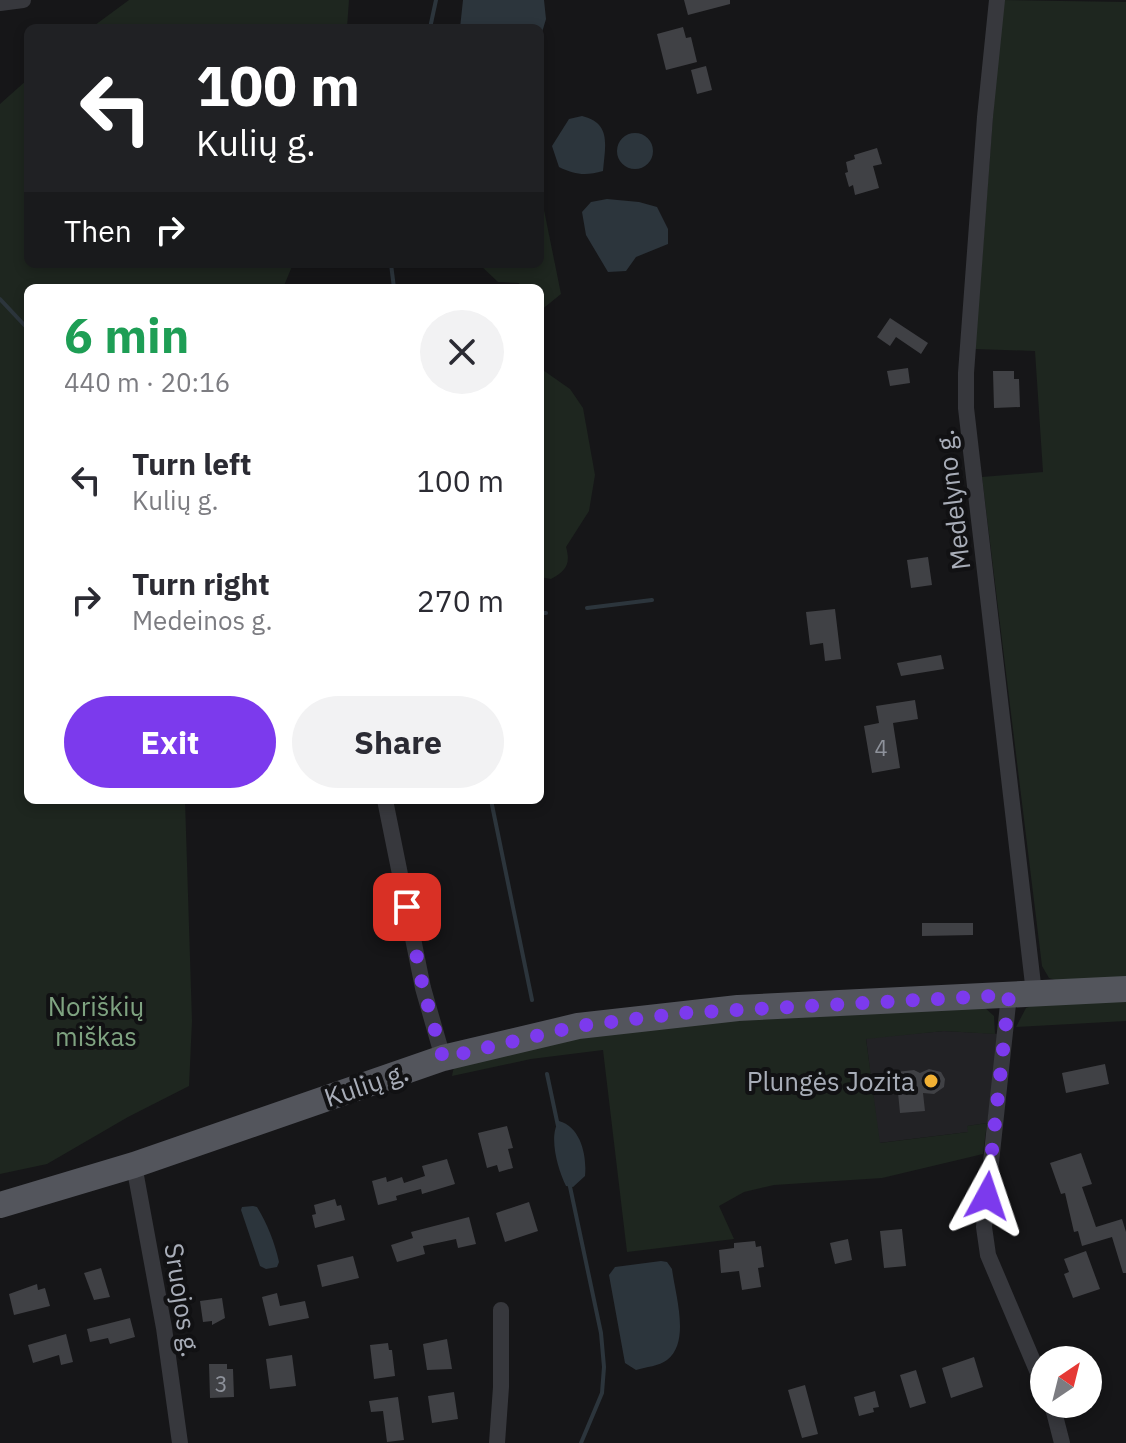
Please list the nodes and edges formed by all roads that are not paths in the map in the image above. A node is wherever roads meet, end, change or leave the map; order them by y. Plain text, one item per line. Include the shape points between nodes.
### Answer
1 (23, 0) edge
2 (997, 0) edge
3 (0, 3) edge
4 (386, 804) edge
5 (1126, 989) edge
6 (1022, 994) junction
7 (443, 1058) junction
8 (134, 1165) junction
9 (0, 1205) edge
10 (501, 1310) dead end
11 (1030, 1354) edge
12 (1056, 1418) edge
13 (180, 1443) edge
14 (497, 1443) edge
15 (1062, 1443) edge

1 - 3 street
2 - 6 street, Medelyno g. via 966,408
4 - 7 street via 423,988
5 - 6 main road, Kulių g.
6 - 7 main road, Kulių g. via 683,1013 578,1026
6 - 11 street, Medelyno g. via 984,1227 988,1255
7 - 8 main road, Kulių g.
8 - 9 main road, Kulių g.
8 - 13 street, Sruojos g.
10 - 14 street
12 - 15 street

